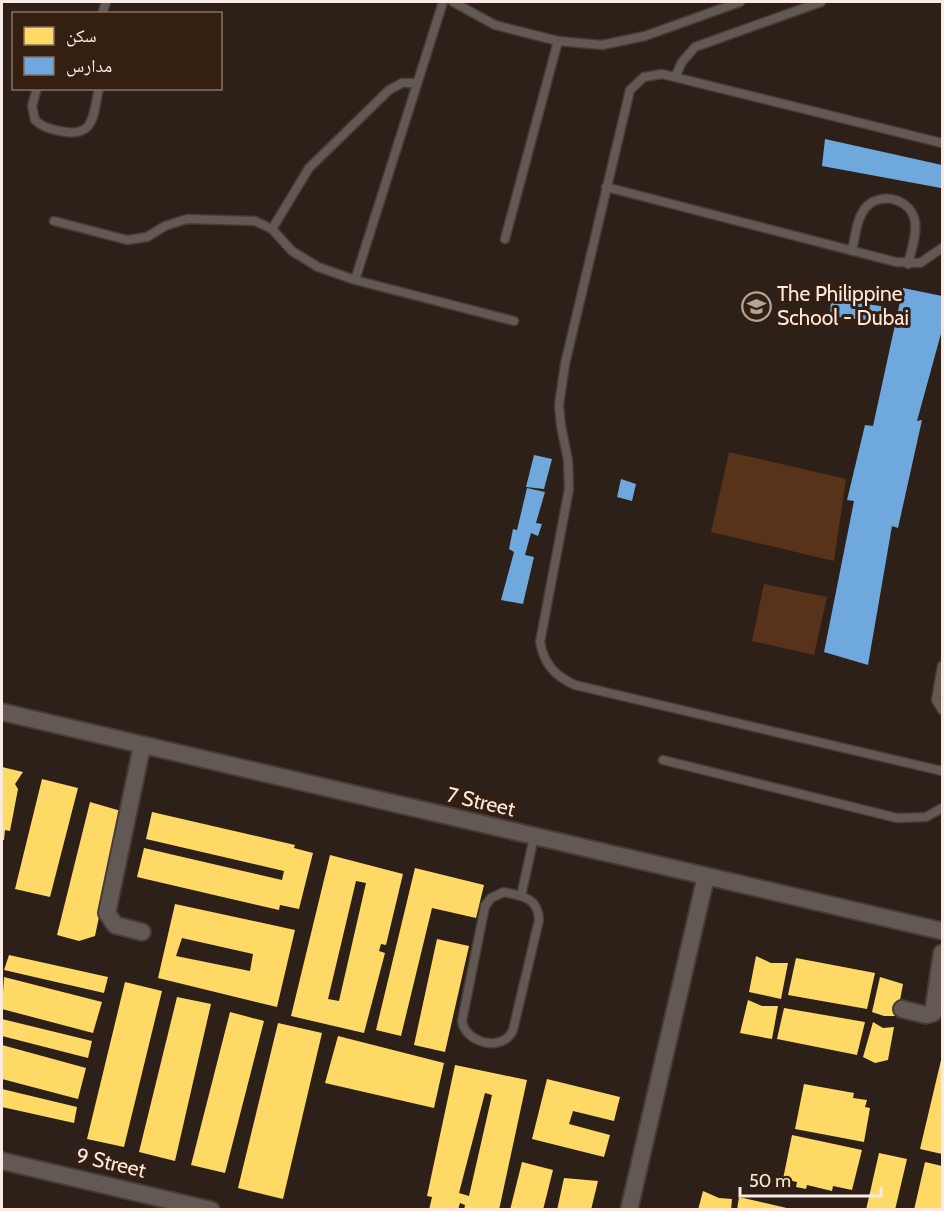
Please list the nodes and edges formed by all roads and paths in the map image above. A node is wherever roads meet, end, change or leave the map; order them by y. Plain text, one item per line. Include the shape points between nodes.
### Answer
1 (443, 2) edge
2 (453, 2) edge
3 (740, 2) edge
4 (821, 2) edge
5 (558, 41) junction
6 (675, 77) junction
7 (417, 83) junction
8 (36, 90) edge
9 (98, 90) edge
10 (942, 143) edge
11 (606, 187) junction
12 (54, 220) dead end
13 (272, 229) junction
14 (505, 239) dead end
15 (942, 248) edge
16 (852, 251) junction
17 (908, 264) junction
18 (355, 280) junction
19 (514, 321) dead end
20 (942, 666) edge
21 (942, 710) edge
22 (4, 714) edge
23 (142, 746) junction
24 (663, 760) dead end
25 (942, 771) edge
26 (942, 808) edge
27 (534, 837) junction
28 (706, 876) junction
29 (521, 896) junction
30 (942, 931) edge
31 (142, 932) dead end
32 (942, 953) edge
33 (902, 1009) dead end
34 (2, 1161) edge
35 (211, 1209) edge
36 (629, 1209) edge

1 - 7 lane
2 - 5 lane via 495,25
3 - 5 lane via 624,42
4 - 6 lane via 695,47
5 - 14 lane
6 - 10 lane
6 - 11 lane via 653,74 630,90
7 - 13 lane via 402,83 389,90 315,161
7 - 18 lane
8 - 9 lane via 32,106 34,120 46,128 70,133 89,125
11 - 16 lane
11 - 25 lane via 561,384 561,426 569,489 540,631 547,664 575,685
12 - 13 lane via 127,240 147,237 187,219 247,220
13 - 18 lane via 309,262
15 - 17 lane via 932,258
16 - 17 lane
16 - 17 lane via 867,207 891,199 907,206 915,221
18 - 19 lane
20 - 21 lane via 936,699
22 - 23 street, 7 Street
23 - 27 street, 7 Street
23 - 31 street via 107,913 115,925
24 - 26 lane via 897,818 926,817
27 - 28 street, 7 Street
27 - 29 lane
28 - 30 street, 7 Street
28 - 36 street
29 - 29 lane via 499,893 484,906 462,1021 471,1038 496,1044 507,1039 513,1030 539,920 537,906 530,898
32 - 33 street via 933,1013
34 - 35 street, 9 Street

